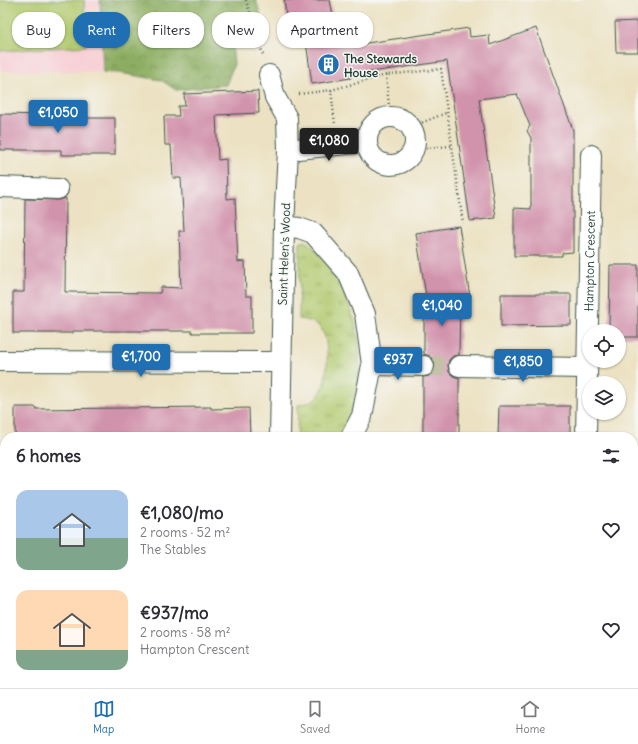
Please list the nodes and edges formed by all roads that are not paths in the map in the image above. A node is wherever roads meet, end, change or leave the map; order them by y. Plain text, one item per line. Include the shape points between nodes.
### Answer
1 (269, 75) road end
2 (367, 142) junction
3 (288, 150) junction
4 (590, 155) dead end
5 (0, 187) edge
6 (58, 189) dead end
7 (284, 226) junction
8 (588, 324) edge
9 (0, 361) edge
10 (281, 362) junction
11 (372, 366) junction
12 (424, 366) tunnel mouth
13 (459, 366) tunnel mouth
14 (582, 368) edge
15 (587, 368) edge
16 (280, 432) edge
17 (354, 432) edge
18 (586, 432) edge

1 - 3 street, Saint Helen's Wood via 274,97 287,118
2 - 2 street via 368,134 382,118 399,118 406,121 415,135 414,149 406,160 399,164 381,163 369,150
2 - 3 street
3 - 7 street, Saint Helen's Wood
4 - 8 street, Hampton Crescent
5 - 6 street
7 - 10 street, Saint Helen's Wood
7 - 11 street via 313,233 348,273 366,314
9 - 10 street
10 - 16 street, Saint Helen's Wood
11 - 12 street
11 - 17 street via 362,416
13 - 14 street
15 - 18 street, Hampton Crescent

